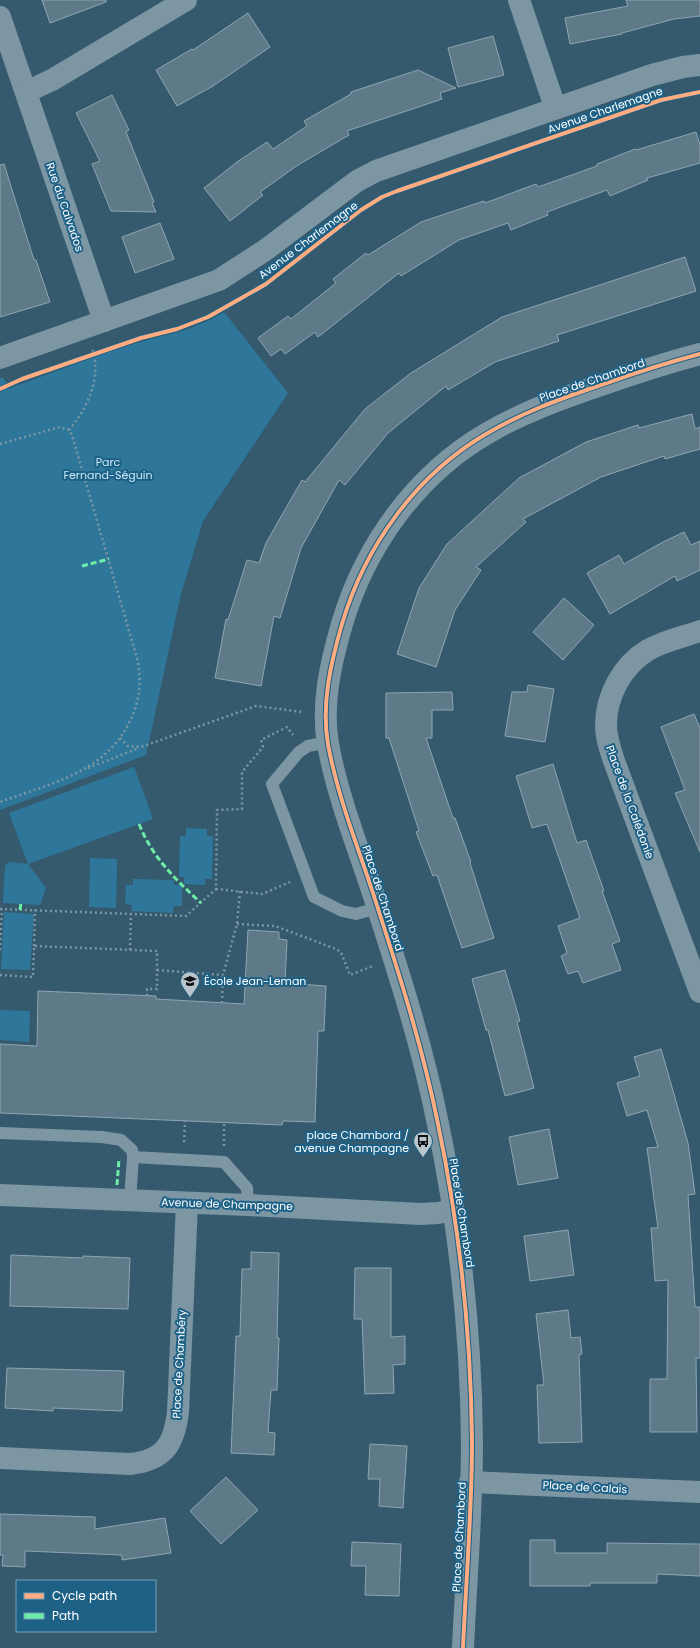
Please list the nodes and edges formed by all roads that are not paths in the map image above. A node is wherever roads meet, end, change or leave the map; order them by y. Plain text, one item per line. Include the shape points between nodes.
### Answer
1 (186, 0) edge
2 (519, 0) edge
3 (0, 18) edge
4 (700, 65) edge
5 (26, 92) junction
6 (555, 107) junction
7 (104, 321) junction
8 (700, 354) edge
9 (0, 358) edge
10 (700, 631) edge
11 (328, 742) junction
12 (378, 908) junction
13 (700, 992) edge
14 (0, 1133) edge
15 (133, 1158) junction
16 (0, 1195) edge
17 (130, 1200) junction
18 (187, 1203) junction
19 (248, 1205) junction
20 (454, 1210) junction
21 (0, 1458) edge
22 (470, 1482) junction
23 (700, 1492) edge
24 (463, 1648) edge

1 - 5 street via 52,80
2 - 6 street
3 - 5 street, Rue du Calvados
4 - 6 street, Avenue Charlemagne via 683,66
5 - 7 street, Rue du Calvados
6 - 7 street, Avenue Charlemagne via 367,175 231,274
7 - 9 street, Avenue Charlemagne
8 - 11 street, Place de Chambord via 578,393 518,417 463,449 420,487 395,516 373,549 352,595 340,629 332,666 325,716
10 - 13 street, Place de la Calédonie via 650,649 624,671 608,706 606,725 614,761
11 - 12 street, Place de Chambord via 342,800
11 - 12 lane via 308,746 299,752 272,784 314,897 342,911 356,914
12 - 20 street, Place de Chambord via 418,1036 438,1120
14 - 15 lane via 120,1140 132,1150
15 - 17 lane
15 - 19 lane via 224,1162 247,1188
16 - 17 street, Avenue de Champagne
17 - 18 street, Avenue de Champagne
18 - 19 street, Avenue de Champagne
18 - 21 street, Place de Chambéry via 178,1412 171,1443 163,1452 143,1463
19 - 20 street, Avenue de Champagne via 421,1214
20 - 22 street, Place de Chambord via 467,1324
22 - 23 street, Place de Calais
22 - 24 street, Place de Chambord

